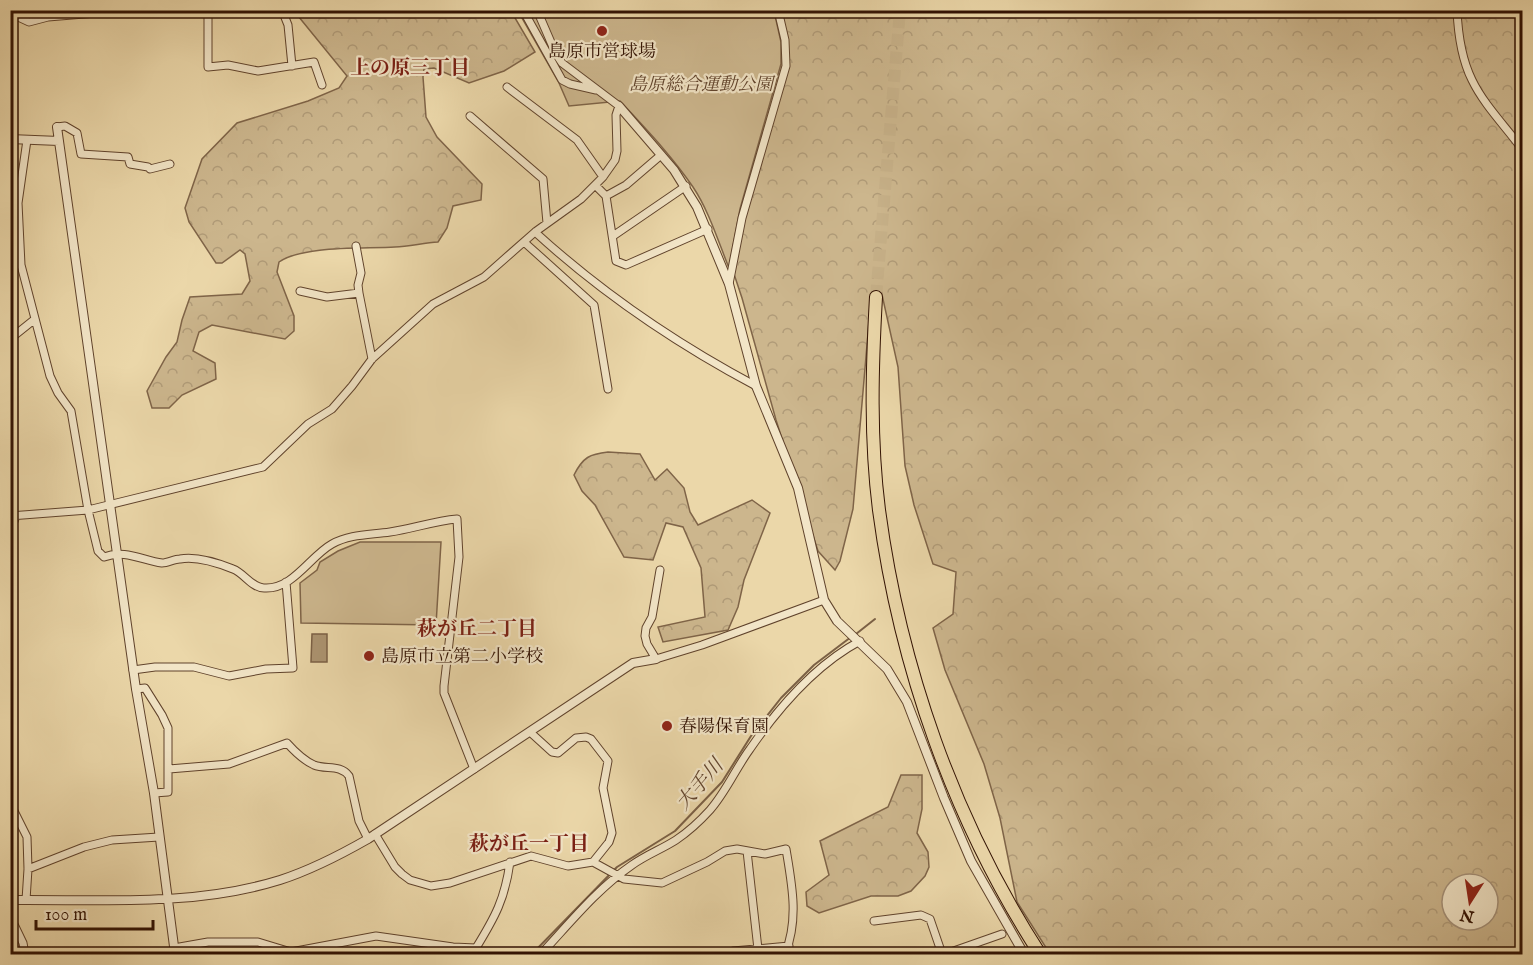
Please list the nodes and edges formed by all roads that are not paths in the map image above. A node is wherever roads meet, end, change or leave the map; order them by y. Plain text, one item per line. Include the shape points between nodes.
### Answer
1 (99, 10) edge
2 (208, 10) edge
3 (282, 10) edge
4 (523, 10) edge
5 (537, 10) edge
6 (778, 10) edge
7 (1457, 10) edge
8 (10, 11) edge
9 (292, 66) junction
10 (322, 85) dead end
11 (507, 87) dead end
12 (602, 91) junction
13 (619, 106) junction
14 (470, 116) dead end
15 (57, 127) joint
16 (10, 139) edge
17 (27, 140) junction
18 (59, 141) junction
19 (1522, 149) edge
20 (661, 155) junction
21 (170, 164) dead end
22 (603, 177) junction
23 (594, 185) junction
24 (686, 186) junction
25 (606, 196) junction
26 (547, 223) junction
27 (708, 230) junction
28 (535, 232) junction
29 (613, 236) junction
30 (524, 242) junction
31 (356, 246) dead end
32 (729, 285) junction
33 (300, 291) dead end
34 (359, 293) junction
35 (876, 297) tunnel mouth
36 (35, 320) junction
37 (10, 339) edge
38 (372, 359) junction
39 (756, 386) junction
40 (608, 389) dead end
41 (110, 505) junction
42 (88, 510) junction
43 (13, 516) edge
44 (10, 532) edge
45 (117, 553) junction
46 (660, 570) dead end
47 (286, 582) junction
48 (824, 600) junction
49 (859, 640) junction
50 (656, 659) junction
51 (134, 670) junction
52 (136, 689) junction
53 (530, 732) junction
54 (169, 769) junction
55 (474, 769) junction
56 (154, 793) junction
57 (10, 803) edge
58 (159, 837) junction
59 (372, 837) junction
60 (747, 851) junction
61 (510, 862) junction
62 (592, 862) junction
63 (28, 869) junction
64 (613, 874) junction
65 (10, 900) edge
66 (26, 900) junction
67 (167, 900) junction
68 (10, 916) edge
69 (874, 921) dead end
70 (1002, 934) dead end
71 (789, 946) junction
72 (758, 949) junction
73 (174, 951) edge
74 (477, 951) edge
75 (733, 951) dead end
76 (955, 953) edge
77 (25, 954) edge
78 (541, 954) edge
79 (785, 954) edge
80 (943, 954) edge
81 (1024, 954) edge
82 (1040, 954) edge

1 - 8 street via 29,22
2 - 9 street via 208,67 228,65 258,71
3 - 9 street via 288,25
4 - 12 street via 562,80
5 - 12 street via 562,63
6 - 32 street via 786,66 742,218
7 - 19 street via 1471,79
9 - 10 street via 314,62
11 - 22 street via 577,140
12 - 13 street
13 - 20 street
13 - 22 street via 615,160
14 - 26 street via 543,179
15 - 18 street
15 - 21 street via 65,126 77,133 81,153 128,157 130,164 150,169
16 - 17 street
17 - 18 street
17 - 36 street via 18,203 21,265
18 - 41 street
20 - 24 street
20 - 25 street
22 - 23 street
23 - 25 street
23 - 26 street
24 - 27 street
24 - 29 street
25 - 29 street
26 - 28 street
27 - 29 street via 626,265 616,261
27 - 32 street
28 - 30 street
28 - 39 street via 621,303 704,359
30 - 38 street via 484,277 434,304
30 - 40 street via 594,305
31 - 34 street via 361,273
32 - 39 street
33 - 34 street via 327,297
34 - 38 street
35 - 82 highway via 872,393 879,509 907,650 926,715 968,823 989,869
36 - 37 street
36 - 42 street via 50,376 71,411
38 - 41 street via 332,409 308,424 263,467
39 - 48 street via 798,489
41 - 42 street
41 - 45 street
42 - 43 street
42 - 45 street via 98,551 104,557
43 - 44 street
45 - 47 street via 162,562 195,558 232,568 265,589
45 - 51 street
46 - 50 street via 645,636
47 - 51 street via 293,668 229,676 194,667
47 - 55 street via 319,552 353,536 457,519 459,557 444,693
48 - 49 street via 837,621
48 - 50 street
49 - 64 street via 825,664 786,702 711,808 692,828
49 - 81 street via 887,669 907,702 971,861
50 - 53 street via 633,663
51 - 52 street
52 - 54 street via 145,688 166,723
52 - 56 street
53 - 55 street
53 - 62 street via 558,753 576,738 586,737 607,757 603,788 612,833
54 - 56 street via 168,792
54 - 59 street via 229,764 287,743 311,764 345,771 359,821
55 - 59 street
56 - 58 street
57 - 63 street via 27,837
58 - 63 street via 112,840
58 - 67 street
59 - 61 street via 402,874 431,886
59 - 67 street via 326,862 282,879 230,892
60 - 64 street via 725,851 662,883 632,881
60 - 71 street via 765,854 786,849 794,921
60 - 72 street
61 - 62 street via 531,856 568,866
61 - 74 street via 501,903
62 - 64 street
63 - 66 street
64 - 78 street
65 - 66 street
66 - 67 street
67 - 73 street
68 - 77 street
69 - 80 street via 921,915 930,919
70 - 76 street
71 - 72 street
71 - 79 street
72 - 75 street
73 - 74 street via 208,942 258,942 291,952 376,936
76 - 80 street

